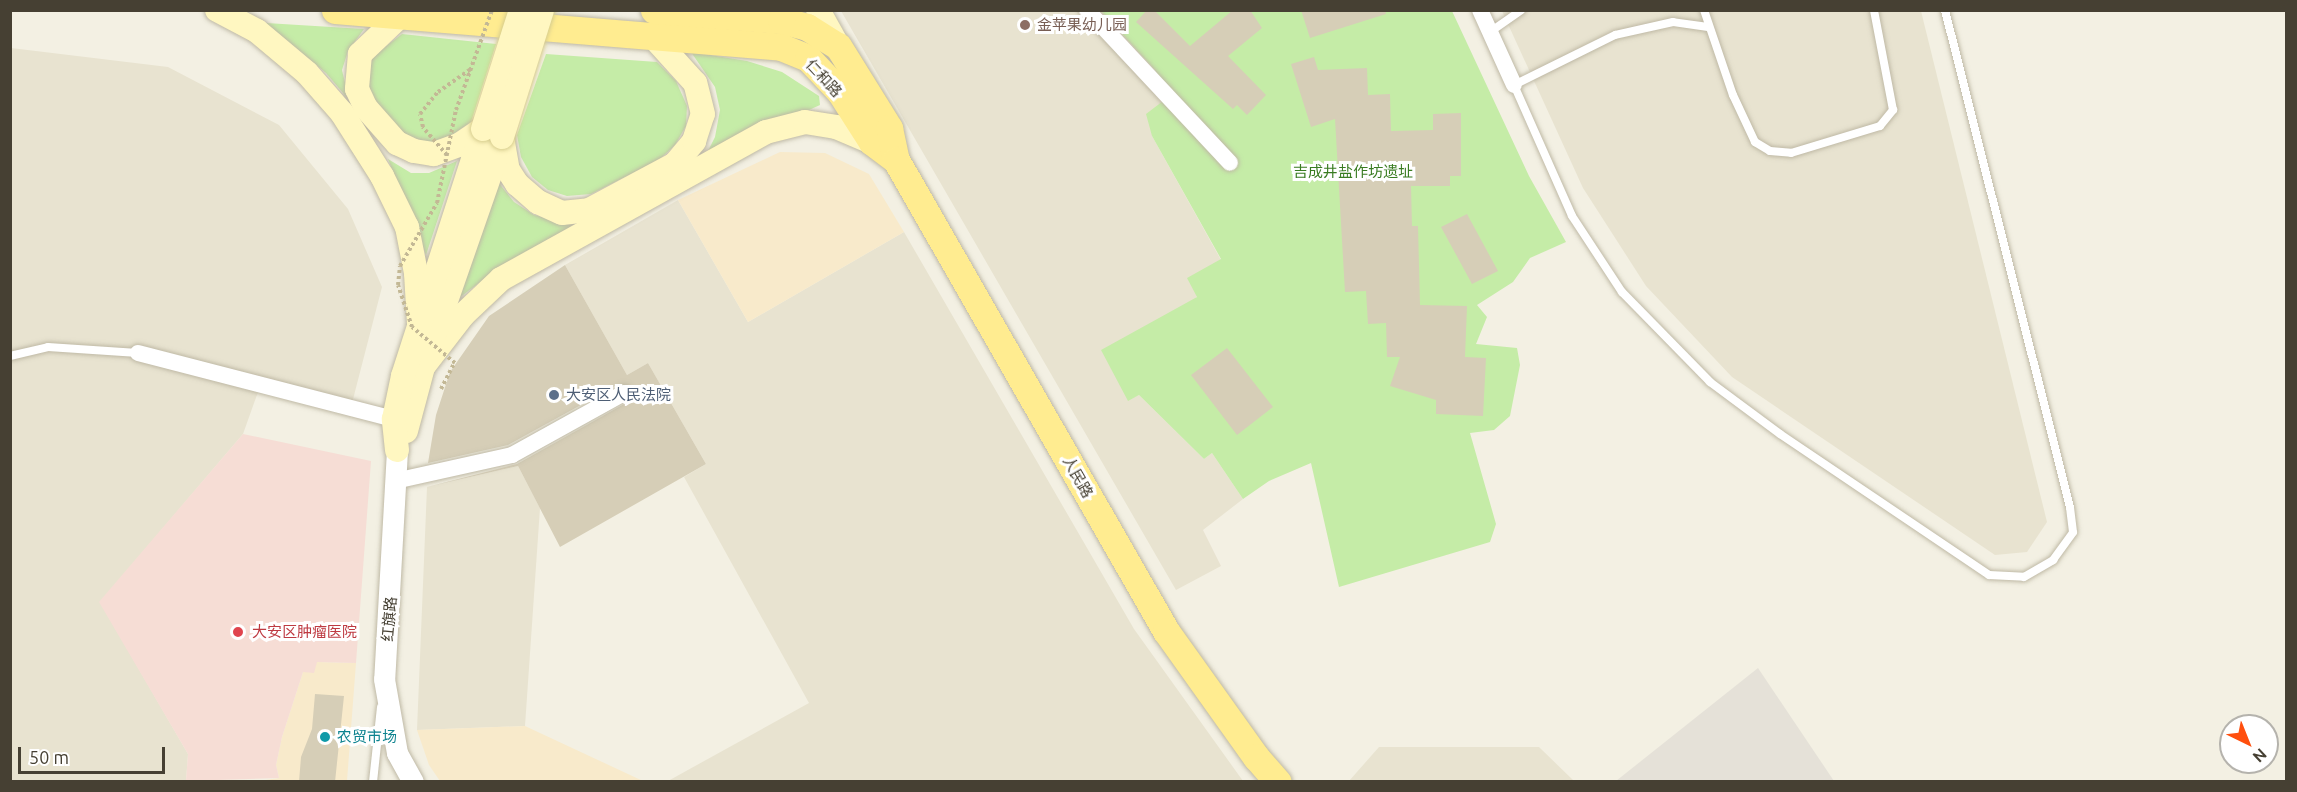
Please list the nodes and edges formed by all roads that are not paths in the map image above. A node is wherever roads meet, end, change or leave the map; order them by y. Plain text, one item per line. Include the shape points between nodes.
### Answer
1 (217, 10) edge
2 (335, 10) edge
3 (521, 10) edge
4 (542, 10) edge
5 (818, 10) edge
6 (1087, 10) edge
7 (1480, 10) edge
8 (1521, 10) edge
9 (1704, 10) edge
10 (1874, 10) edge
11 (1945, 10) edge
12 (661, 11) edge
13 (399, 17) junction
14 (1708, 27) junction
15 (1490, 32) junction
16 (656, 40) junction
17 (838, 46) junction
18 (1514, 85) junction
19 (493, 133) junction
20 (872, 142) junction
21 (896, 160) junction
22 (1230, 163) dead end
23 (419, 324) junction
24 (138, 353) joint
25 (10, 356) edge
26 (423, 367) junction
27 (624, 393) dead end
28 (394, 419) junction
29 (397, 450) junction
30 (395, 481) junction
31 (384, 679) junction
32 (373, 782) edge
33 (413, 782) edge
34 (1278, 782) edge

1 - 23 main road via 257,31 307,73 342,113 382,176 407,227 416,273
2 - 13 main road, 仁和路
3 - 19 main road, bridge
4 - 19 main road, bridge
5 - 17 main road
6 - 22 street
7 - 15 street
8 - 15 lane
9 - 14 lane
10 - 14 lane via 1893,110 1880,126 1791,153 1770,151 1755,142
11 - 18 lane via 2070,507 2073,532 2053,560 2024,577 1989,575 1710,382 1622,292 1572,216
12 - 17 main road, 仁和路 via 781,20 807,27
13 - 16 main road, 仁和路
13 - 19 main road via 360,54 357,89 366,108 397,143 414,151 434,154
14 - 18 lane via 1673,22 1615,35
15 - 18 street
16 - 19 main road via 695,83 702,114 694,141 675,165 589,210 562,213 538,202 517,184
16 - 20 main road, 仁和路 via 748,42 781,47 808,58 840,92
17 - 21 main road, 仁和路 via 889,128
19 - 23 main road
19 - 26 main road
20 - 21 main road, 仁和路
20 - 26 main road via 836,127 805,122 766,132 501,279 463,315
21 - 34 main road, 人民路 via 1166,631
23 - 28 main road
24 - 25 lane via 48,348
24 - 28 street
26 - 29 main road via 409,424
27 - 30 street via 512,455
28 - 29 main road
29 - 30 street, 红旗路
30 - 31 street, 红旗路
31 - 32 lane
31 - 33 street, 红旗路 via 397,753

